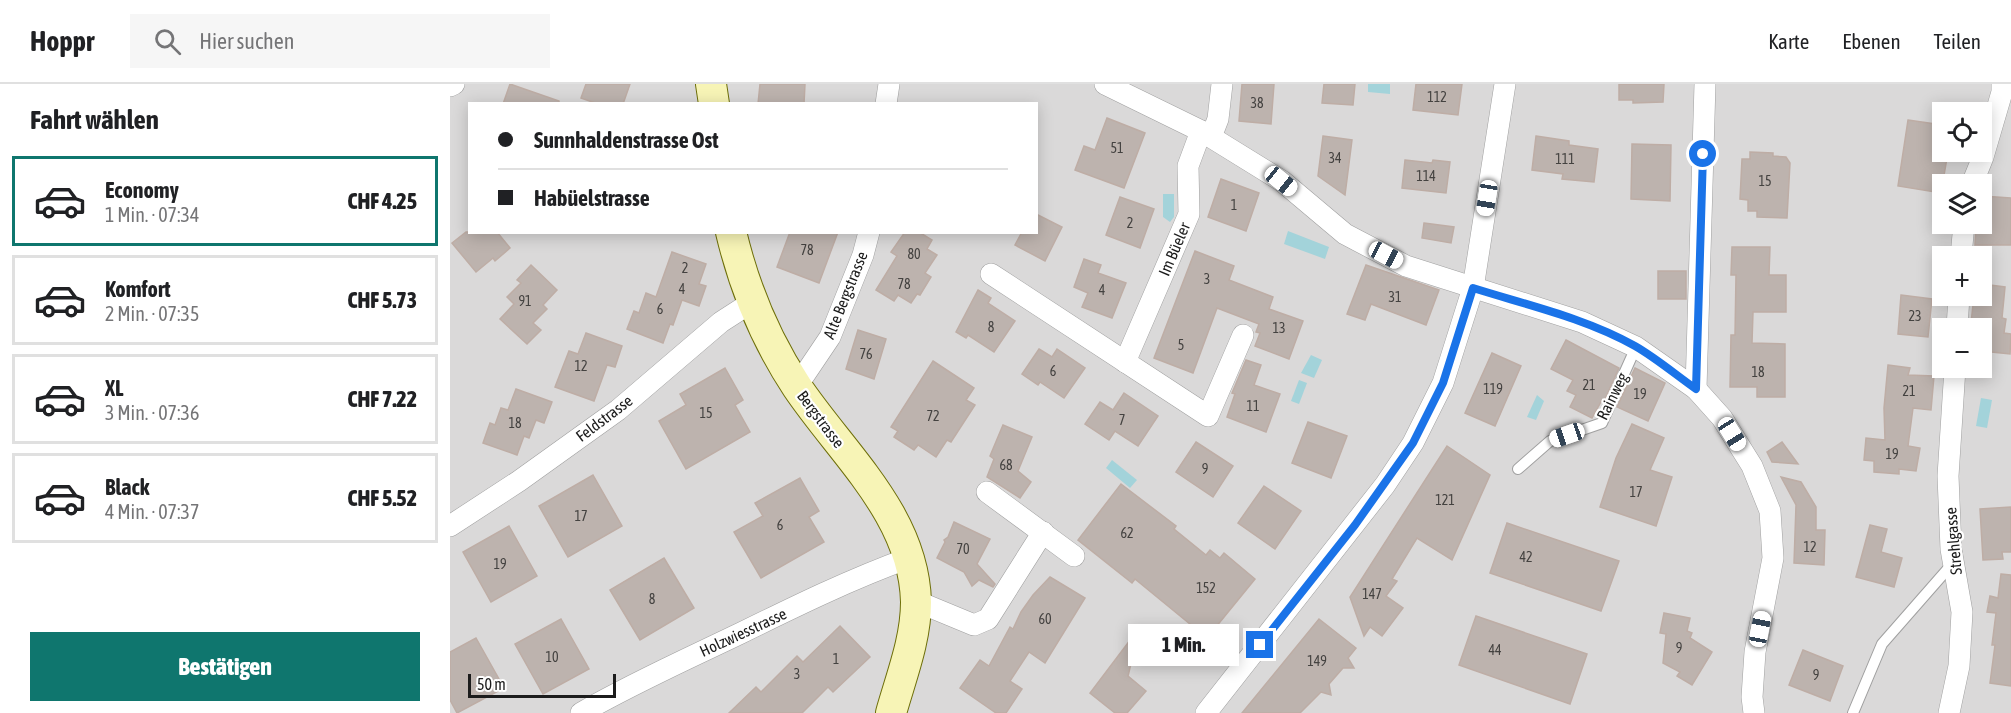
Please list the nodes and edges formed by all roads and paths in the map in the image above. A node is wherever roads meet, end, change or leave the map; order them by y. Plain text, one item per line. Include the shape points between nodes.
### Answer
1 (711, 84) edge
2 (889, 84) edge
3 (1105, 84) edge
4 (1222, 84) edge
5 (1505, 84) edge
6 (1705, 84) edge
7 (2002, 84) edge
8 (714, 102) edge
9 (886, 102) edge
10 (1206, 134) junction
11 (1976, 174) edge
12 (731, 234) edge
13 (868, 234) edge
14 (991, 274) dead end
15 (1473, 288) junction
16 (752, 302) junction
17 (1243, 335) dead end
18 (1635, 346) junction
19 (1125, 362) junction
20 (1954, 378) edge
21 (796, 386) junction
22 (1696, 389) junction
23 (1518, 469) dead end
24 (987, 492) dead end
25 (450, 526) edge
26 (1043, 532) junction
27 (1074, 556) dead end
28 (909, 558) junction
29 (1953, 563) junction
30 (916, 601) junction
31 (581, 713) edge
32 (891, 713) edge
33 (1206, 713) edge
34 (1754, 713) edge
35 (1854, 713) edge
36 (1949, 713) edge

1 - 8 street
2 - 9 street
3 - 10 street
4 - 10 street, Im Büeler via 1218,119
5 - 15 street
6 - 22 street
7 - 11 street
10 - 15 street via 1281,181 1345,234 1406,266
10 - 19 street, Im Büeler via 1188,166 1189,214
12 - 16 street, Bergstrasse
13 - 21 street, Alte Bergstrasse via 830,337
14 - 19 street
15 - 18 street via 1582,322
15 - 33 street via 1443,383 1413,443 1355,525
16 - 21 street, Bergstrasse
16 - 25 street, Feldstrasse via 722,322 618,410
17 - 19 street via 1208,416
18 - 22 street
18 - 23 lane, Rainweg via 1602,423 1550,441
20 - 29 street, Strehlgasse via 1948,476
21 - 28 street, Bergstrasse via 885,505
22 - 34 street via 1722,418 1752,466 1770,511 1773,558 1755,652
24 - 26 street
26 - 27 street
26 - 30 street via 988,619 974,625
28 - 30 street, Bergstrasse
28 - 31 street, Holzwiesstrasse via 758,625
29 - 35 lane via 1882,644
29 - 36 street, Strehlgasse via 1962,612 1959,666
30 - 32 street, Bergstrasse via 912,635

